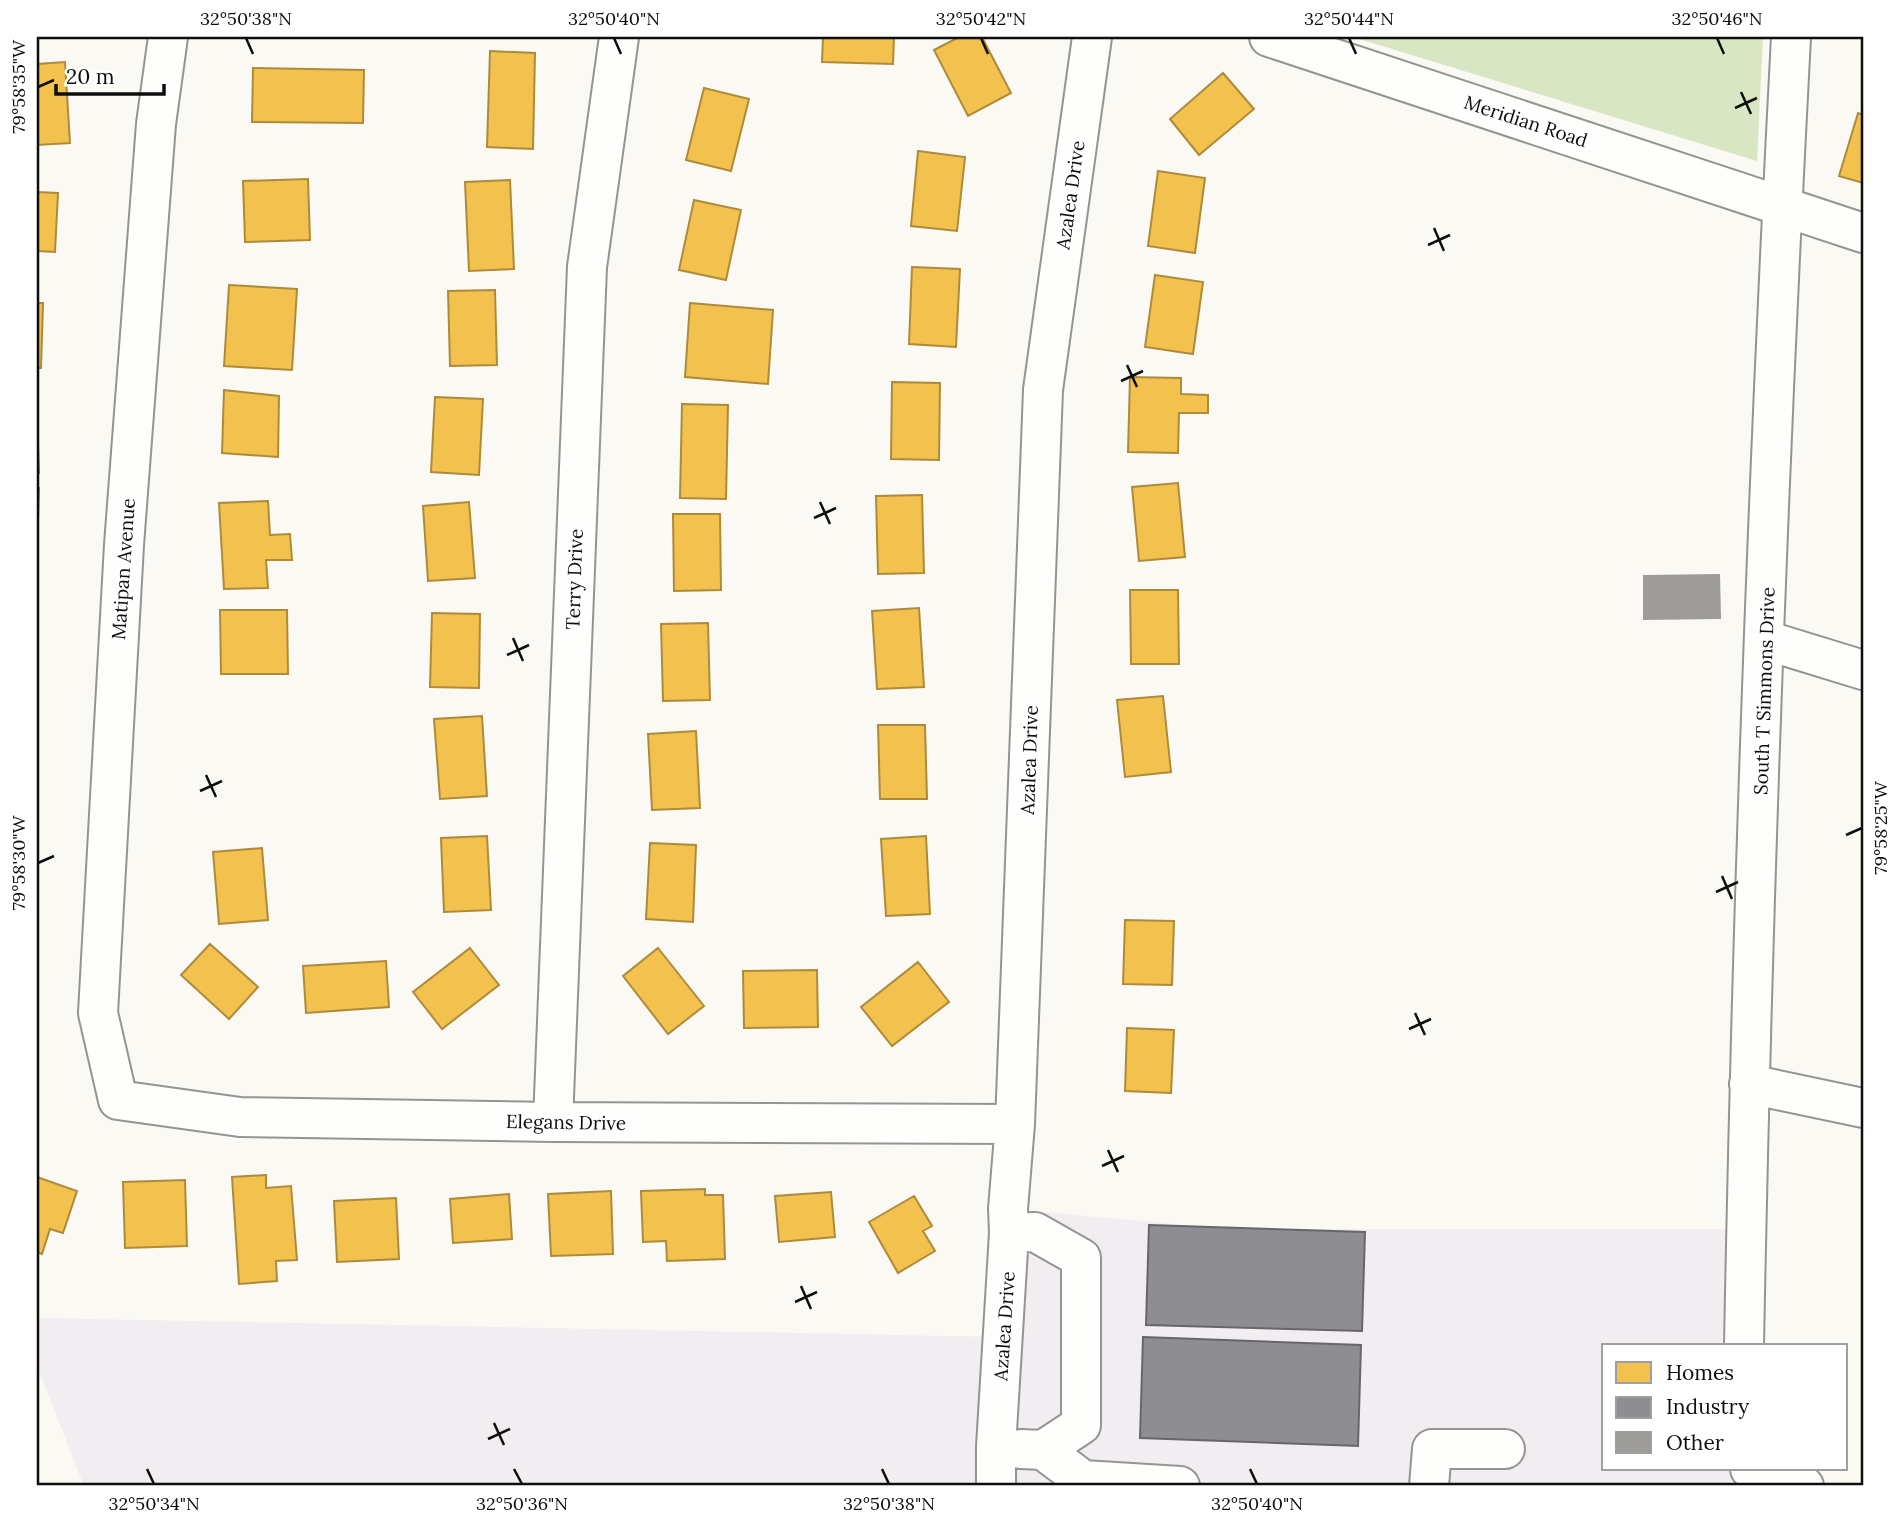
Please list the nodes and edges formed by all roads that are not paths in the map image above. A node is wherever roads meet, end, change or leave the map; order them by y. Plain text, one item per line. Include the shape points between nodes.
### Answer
1 (168, 37) edge
2 (620, 37) edge
3 (1093, 37) edge
4 (1269, 37) edge
5 (1791, 37) edge
6 (1782, 206) junction
7 (1863, 233) edge
8 (1765, 640) junction
9 (1863, 670) edge
10 (1749, 1084) junction
11 (118, 1100) joint
12 (1863, 1108) edge
13 (553, 1122) junction
14 (1015, 1125) junction
15 (1009, 1233) junction
16 (1744, 1344) edge
17 (996, 1447) junction
18 (1505, 1449) dead end
19 (1043, 1450) junction
20 (1754, 1470) edge
21 (996, 1486) edge
22 (1180, 1486) edge
23 (1429, 1486) edge
24 (1804, 1486) edge

1 - 11 street, Matipan Avenue via 156,124 126,518 98,1013
2 - 13 street, Terry Drive via 587,267
3 - 14 street, Azalea Drive via 1043,390
4 - 6 street, Meridian Road
5 - 6 street, South T Simmons Drive
6 - 7 street, Meridian Road
6 - 8 street, South T Simmons Drive
8 - 9 street
8 - 10 street, South T Simmons Drive
10 - 12 street
10 - 16 street, South T Simmons Drive
11 - 13 street, Elegans Drive via 240,1118
13 - 14 street, Elegans Drive
14 - 15 street, Azalea Drive
15 - 17 street, Azalea Drive
15 - 19 street via 1035,1232 1081,1258 1081,1425
17 - 19 street
17 - 21 street, Azalea Drive
18 - 23 street via 1432,1448
19 - 22 street via 1083,1480
20 - 24 street

